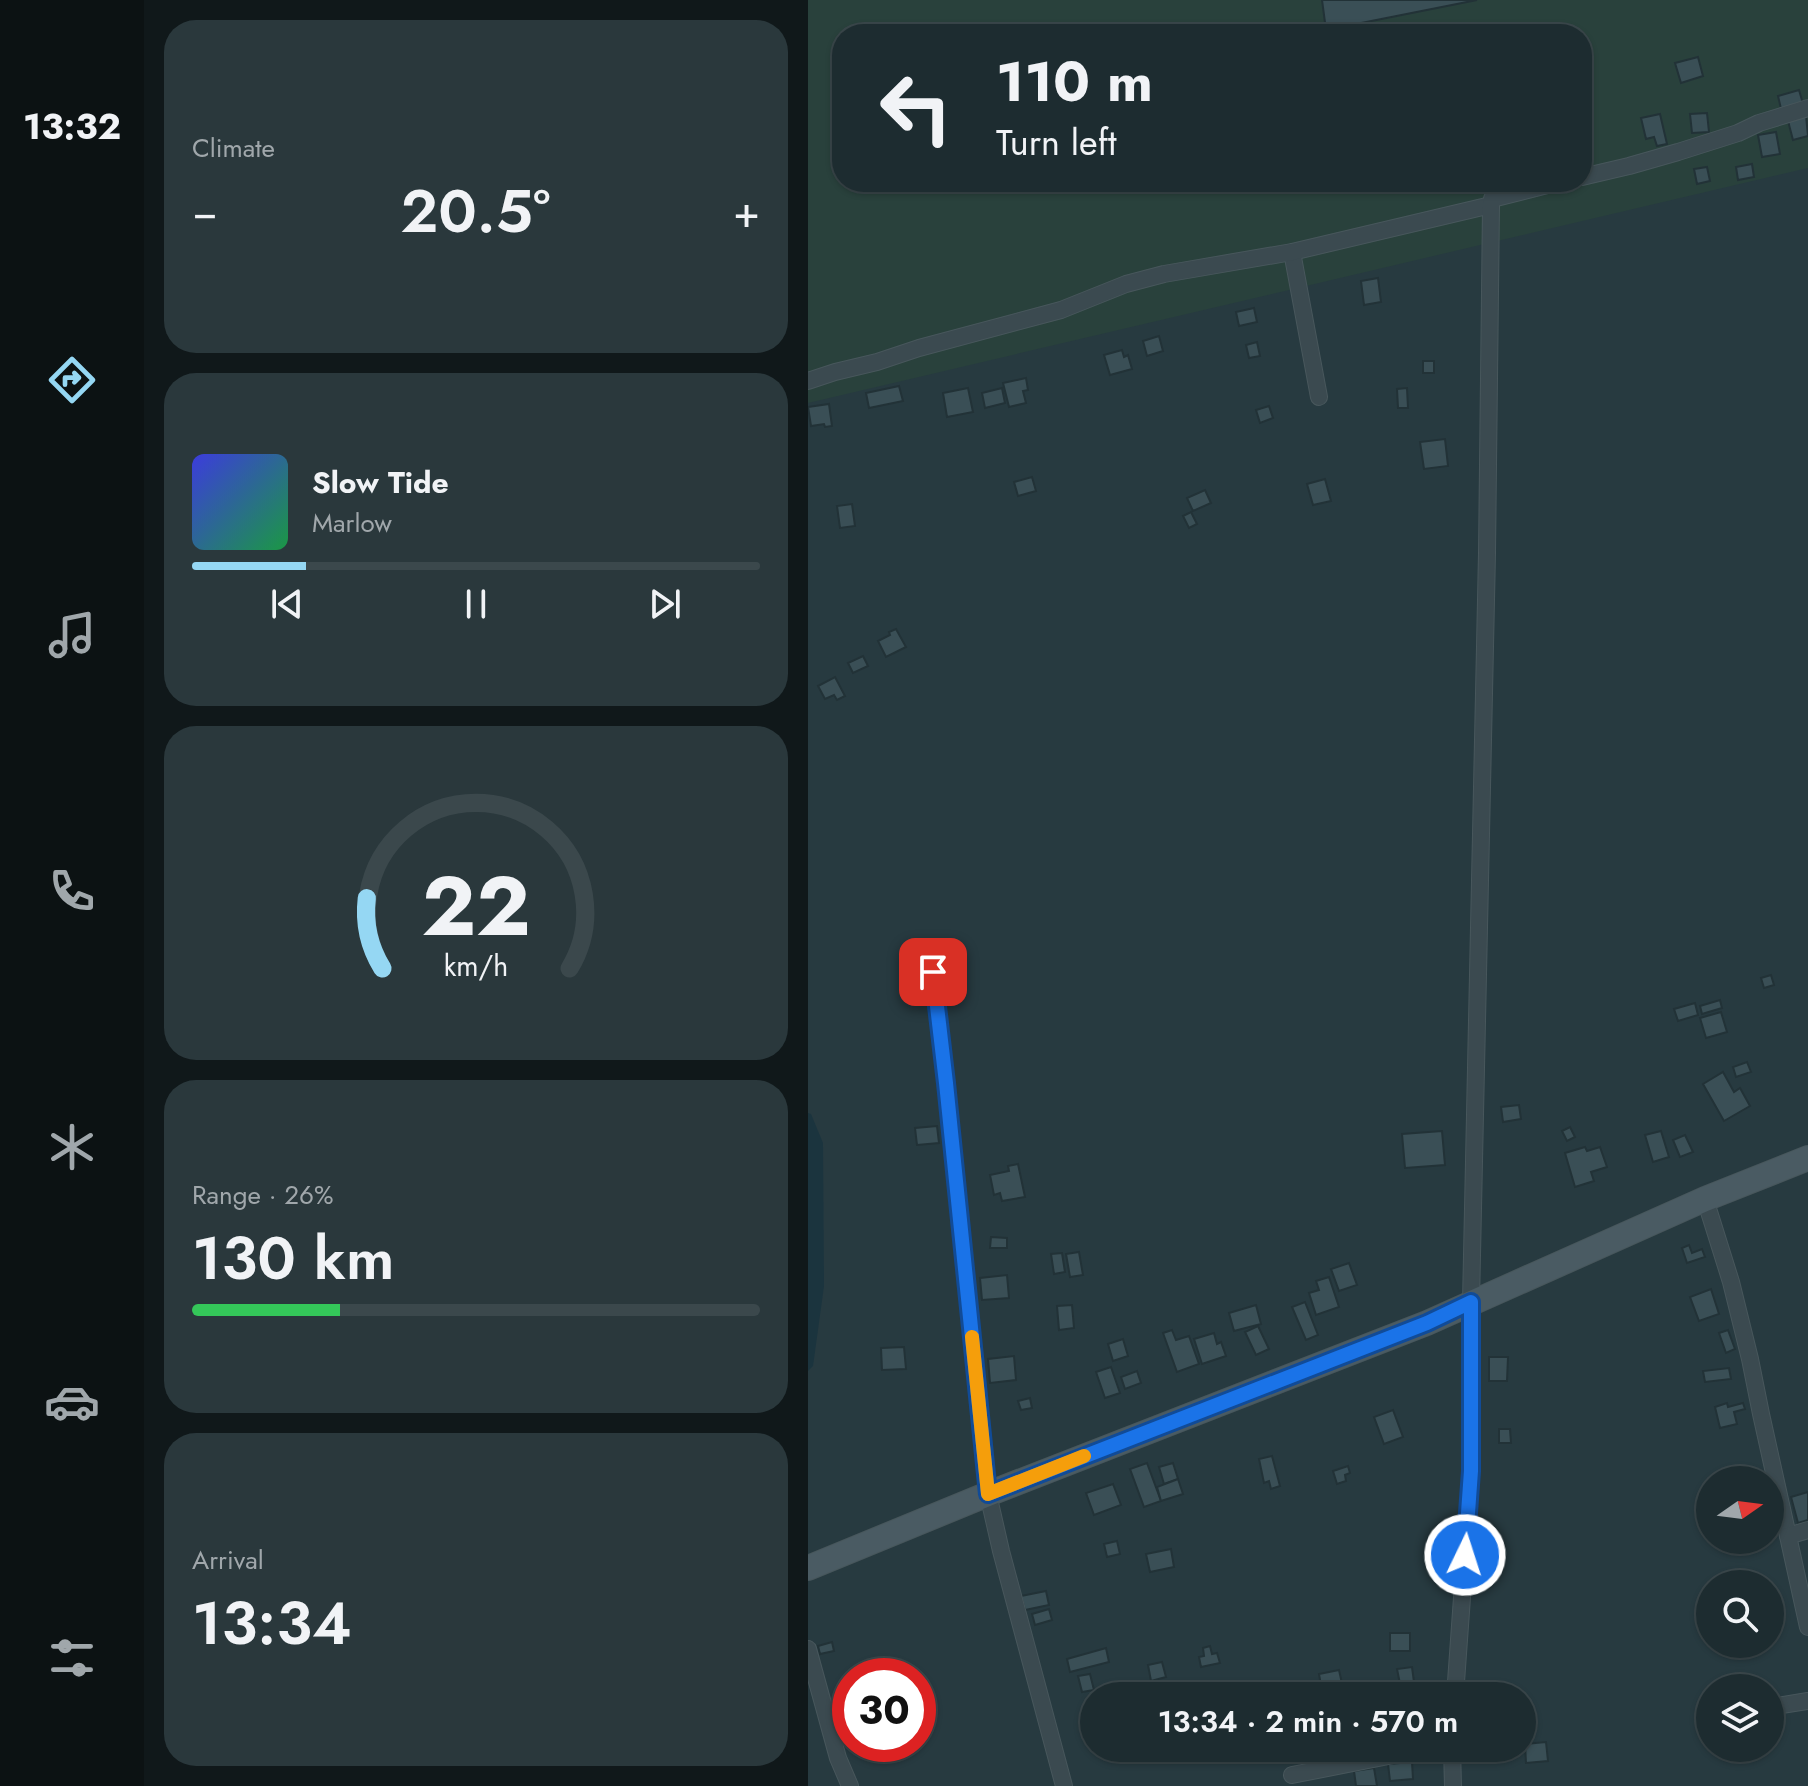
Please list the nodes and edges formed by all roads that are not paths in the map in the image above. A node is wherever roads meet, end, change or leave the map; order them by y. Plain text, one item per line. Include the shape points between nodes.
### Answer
1 (1808, 108) edge
2 (1592, 175) edge
3 (1520, 192) edge
4 (1491, 205) junction
5 (1292, 252) junction
6 (808, 381) edge
7 (1319, 397) dead end
8 (933, 972) dead end
9 (1808, 1158) edge
10 (1705, 1199) junction
11 (1471, 1302) junction
12 (988, 1494) junction
13 (1808, 1530) edge
14 (1788, 1536) junction
15 (808, 1568) edge
16 (1808, 1627) edge
17 (808, 1649) edge
18 (1456, 1682) edge
19 (1808, 1701) edge
20 (1784, 1705) edge
21 (1358, 1762) edge
22 (1452, 1762) edge
23 (1292, 1775) dead end
24 (850, 1786) edge
25 (1064, 1786) edge
26 (1453, 1786) edge

1 - 2 street
3 - 4 street via 1492,199
4 - 5 street
4 - 11 street
5 - 6 street via 1126,284 1061,310
5 - 7 street
8 - 12 street
9 - 10 street
10 - 11 street
10 - 14 street via 1731,1282
11 - 12 street
11 - 18 street via 1471,1471
12 - 15 street
12 - 25 street
13 - 14 street
14 - 16 street
17 - 24 street
19 - 20 street
21 - 23 street
22 - 26 street

